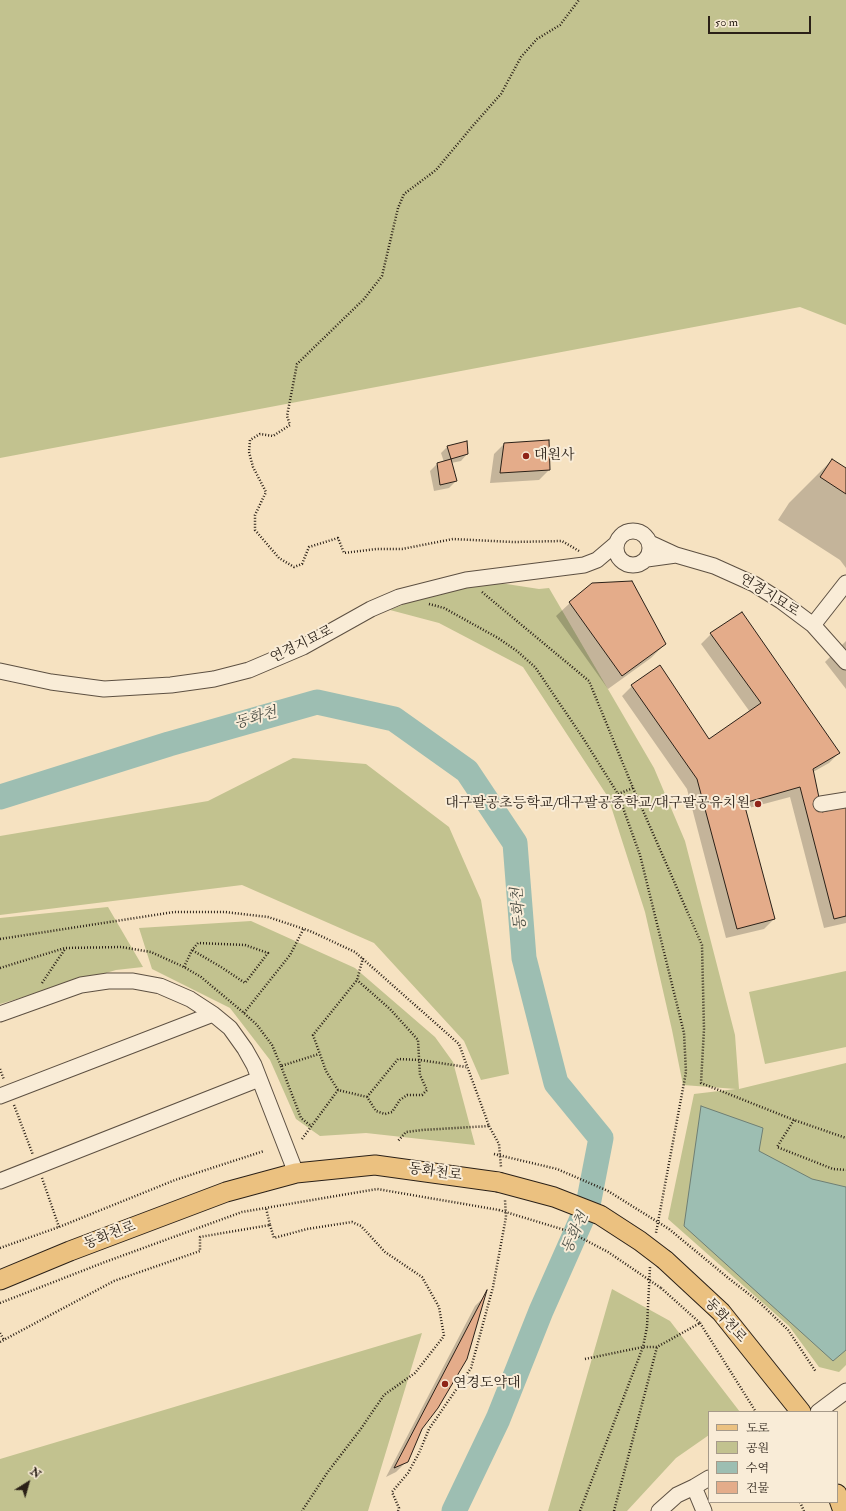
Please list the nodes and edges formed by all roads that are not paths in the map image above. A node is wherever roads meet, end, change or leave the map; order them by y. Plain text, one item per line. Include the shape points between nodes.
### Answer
1 (617, 543) junction
2 (650, 543) junction
3 (676, 555) junction
4 (620, 559) junction
5 (646, 559) junction
6 (597, 560) junction
7 (846, 583) edge
8 (813, 625) junction
9 (846, 662) edge
10 (0, 671) edge
11 (846, 800) edge
12 (821, 804) dead end
13 (0, 1014) edge
14 (213, 1014) junction
15 (260, 1079) junction
16 (5, 1095) edge
17 (296, 1173) junction
18 (0, 1182) edge
19 (0, 1280) edge
20 (846, 1391) edge
21 (800, 1411) edge
22 (819, 1411) edge
23 (708, 1479) edge
24 (694, 1487) junction
25 (838, 1497) edge
26 (658, 1511) edge
27 (704, 1511) edge
28 (843, 1511) edge

1 - 2 street via 623,534 633,531 643,534
1 - 4 street via 616,549
1 - 6 street
2 - 3 street, 연경지묘로
2 - 5 street via 650,554
3 - 5 street
3 - 8 street, 연경지묘로 via 714,566 754,584
4 - 5 street via 625,563 637,565
4 - 6 street
6 - 10 street, 연경지묘로 via 584,565 466,580 399,597 371,609 303,647 249,670 214,679 104,690
7 - 8 street
8 - 9 street, 연경지묘로
11 - 12 street
13 - 14 street via 81,985 133,981 160,986 190,999
14 - 15 street via 234,1033
14 - 16 street
15 - 17 street
15 - 18 street
17 - 19 main road, 동화천로 via 226,1192
17 - 21 main road, 동화천로, bridge via 375,1165 501,1183 554,1197 600,1215 640,1241 657,1262 721,1312
20 - 22 street
23 - 24 street
24 - 26 street via 677,1495
24 - 27 street
25 - 28 main road

